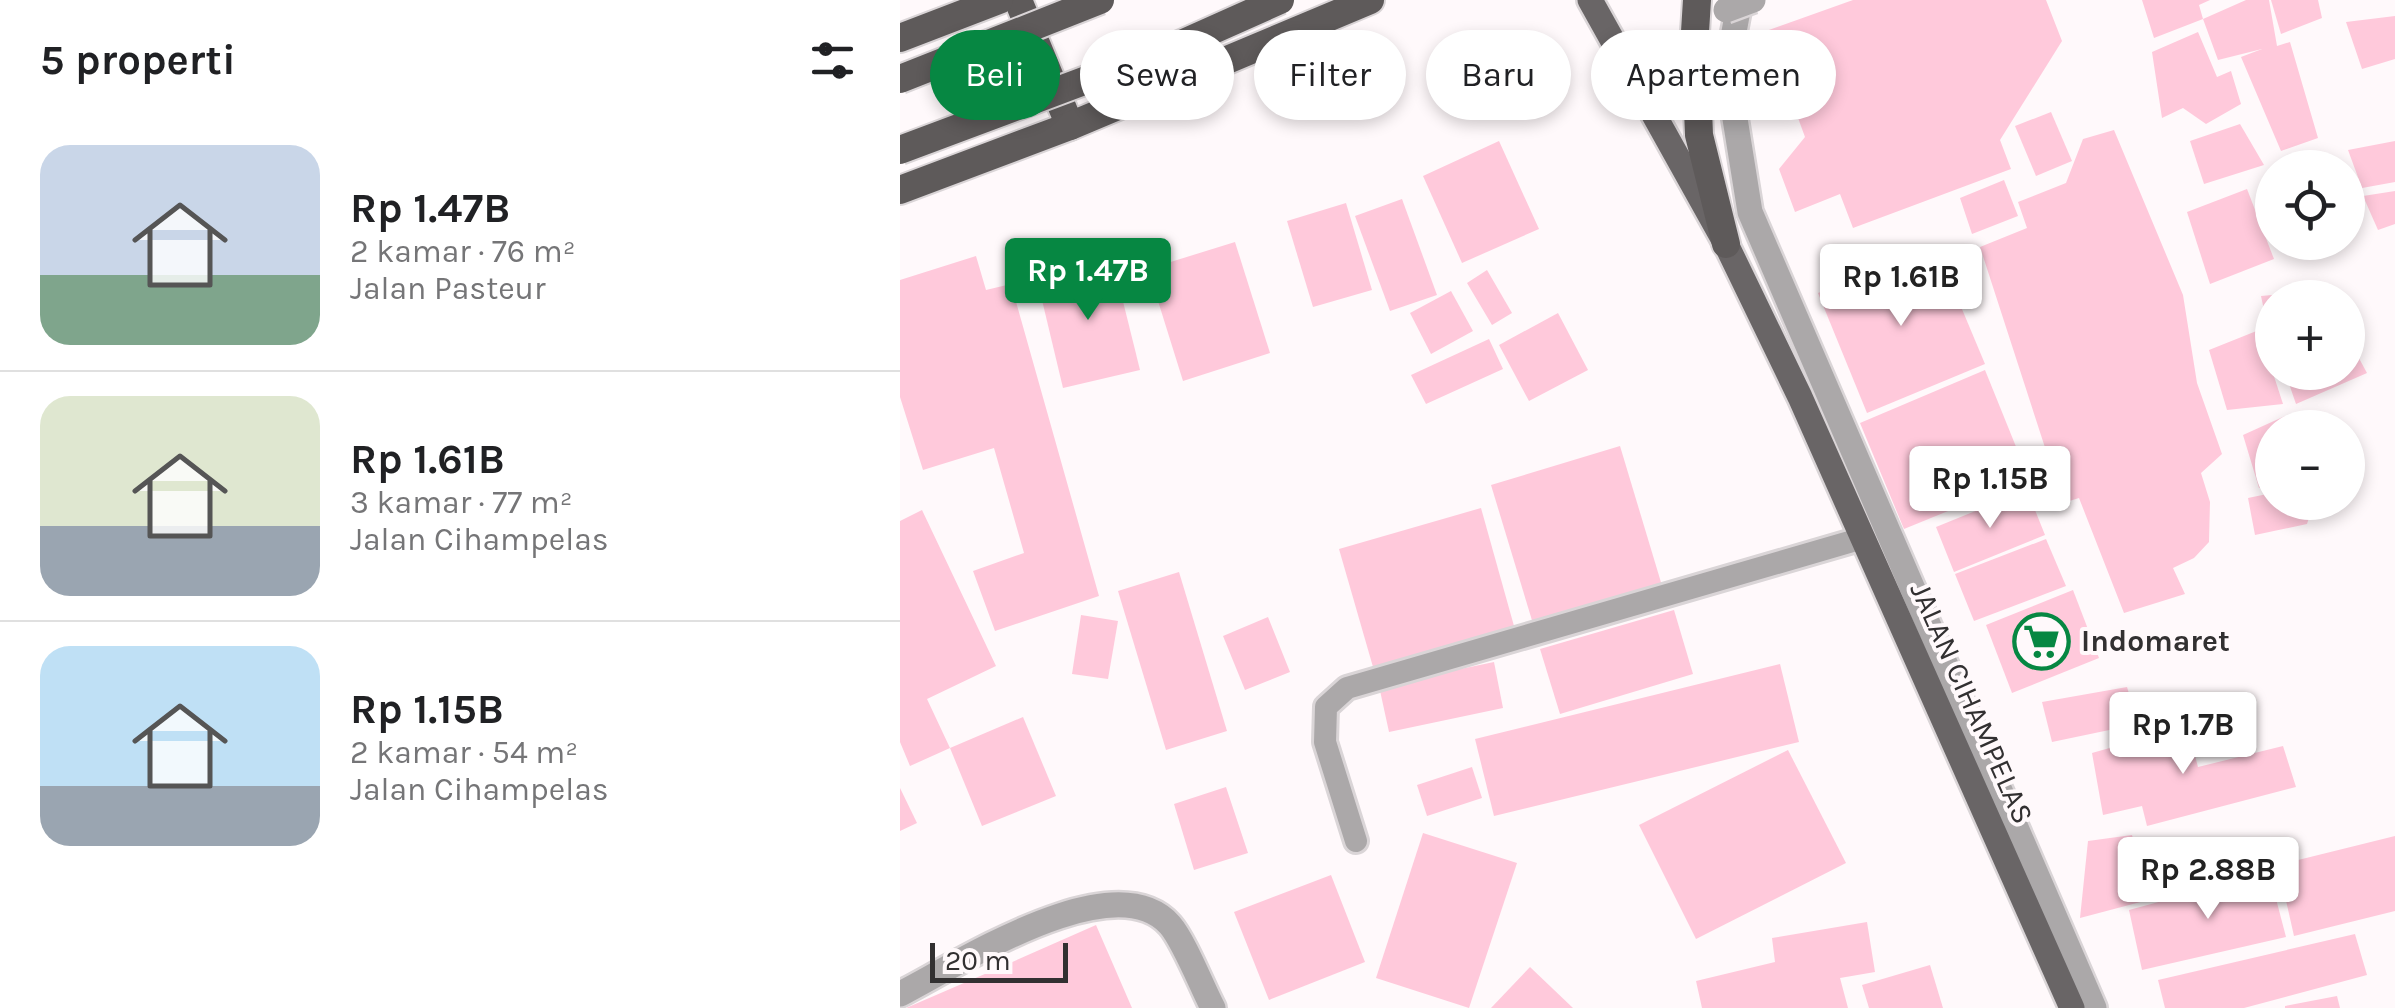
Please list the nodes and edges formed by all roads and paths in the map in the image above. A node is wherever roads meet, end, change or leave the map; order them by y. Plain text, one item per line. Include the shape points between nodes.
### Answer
1 (999, 0) edge
2 (1018, 0) edge
3 (1100, 0) edge
4 (1280, 0) edge
5 (1370, 0) edge
6 (1590, 0) edge
7 (1753, 0) edge
8 (1733, 5) edge
9 (1696, 10) edge
10 (900, 38) edge
11 (900, 79) edge
12 (1070, 126) junction
13 (900, 150) edge
14 (900, 190) edge
15 (1726, 244) junction
16 (1863, 538) junction
17 (1356, 841) dead end
18 (900, 994) edge
19 (1212, 1008) edge
20 (2072, 1008) edge
21 (2094, 1008) edge

1 - 10 highway
2 - 12 highway
3 - 11 highway, bridge
4 - 13 highway, bridge
5 - 12 highway
6 - 15 main road, JALAN CIHAMPELAS
7 - 8 street, bridge
8 - 9 street
8 - 21 street via 1728,69 1750,212
9 - 15 highway via 1699,134
12 - 14 highway
15 - 16 main road, JALAN CIHAMPELAS
16 - 17 lane via 1348,688 1326,708 1325,742
16 - 20 main road, JALAN CIHAMPELAS
18 - 19 street via 1034,925 1112,903 1144,906 1171,925

